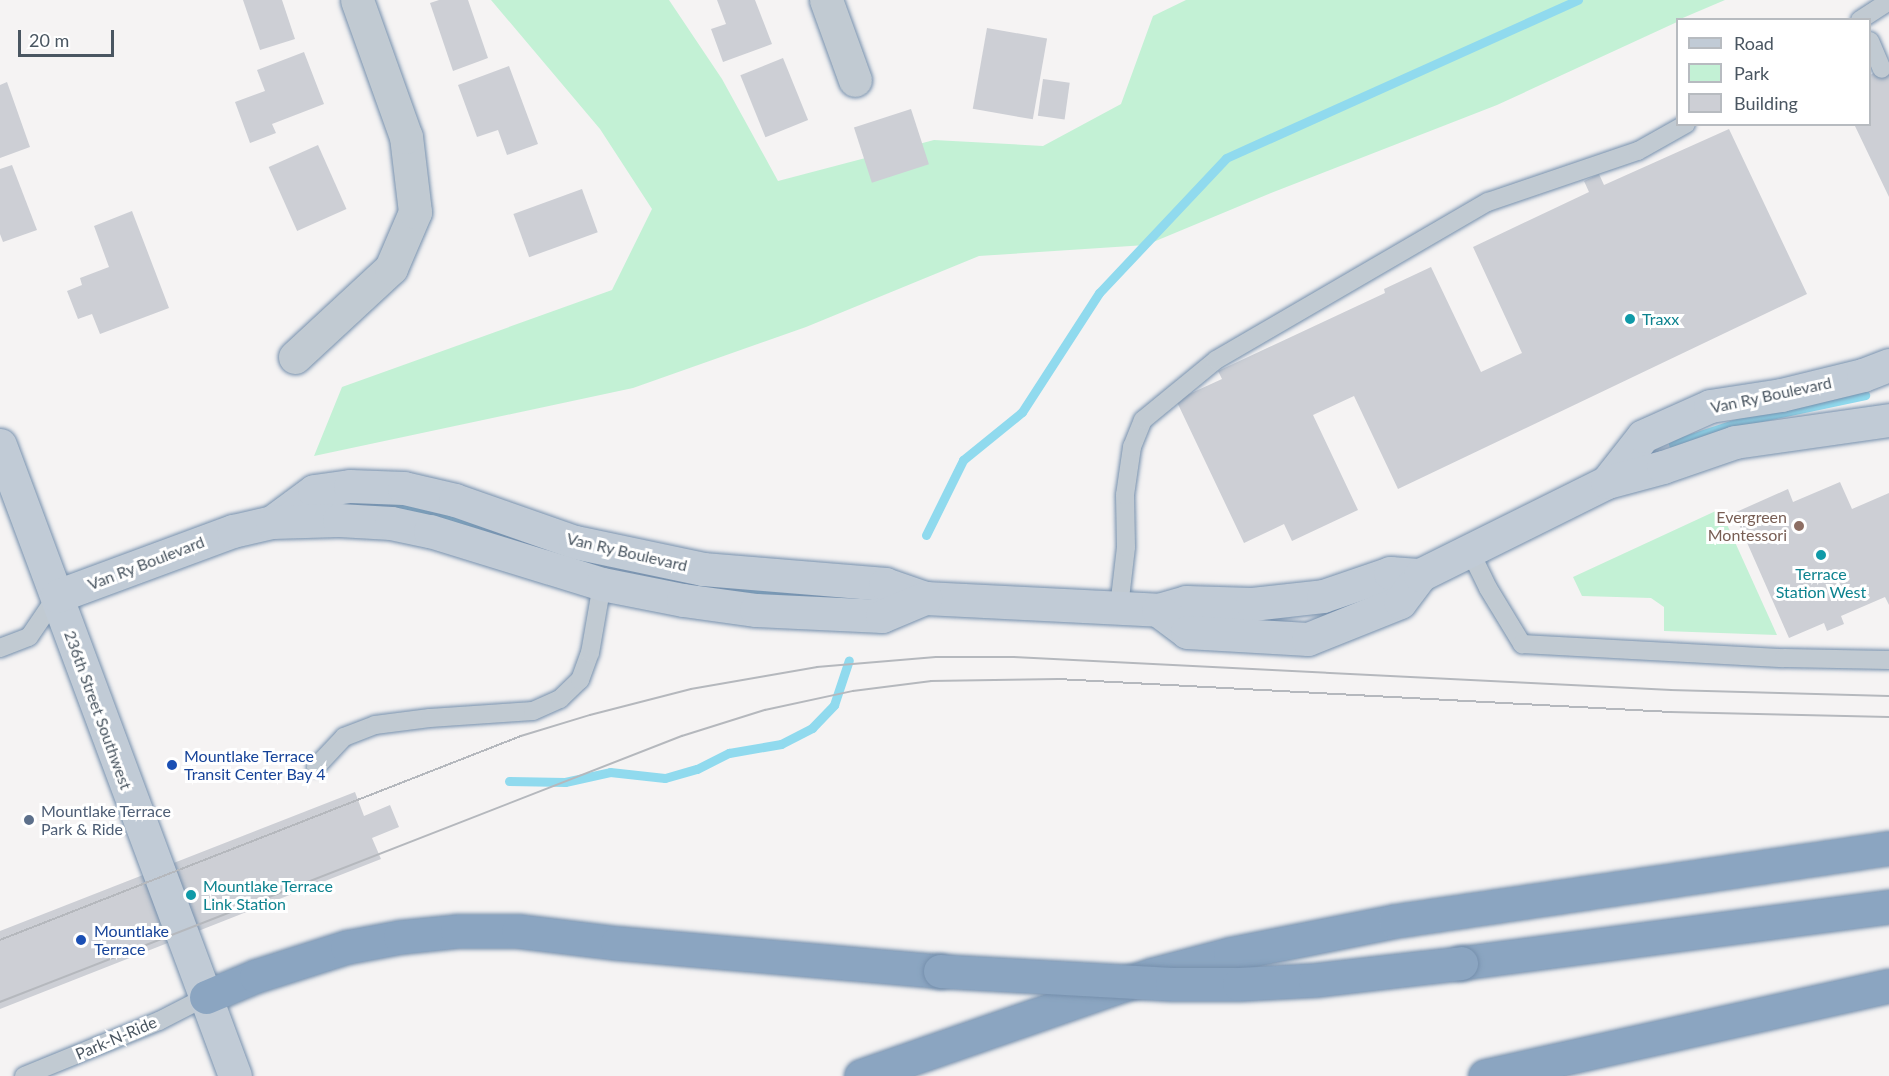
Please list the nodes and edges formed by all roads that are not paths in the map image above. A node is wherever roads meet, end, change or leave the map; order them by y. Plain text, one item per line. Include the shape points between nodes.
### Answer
1 (357, 0) edge
2 (826, 0) edge
3 (1889, 1) edge
4 (1863, 18) edge
5 (1871, 45) edge
6 (1882, 69) dead end
7 (855, 80) dead end
8 (1682, 126) edge
9 (295, 357) dead end
10 (1889, 365) edge
11 (1889, 420) edge
12 (0, 445) edge
13 (1607, 482) junction
14 (272, 522) junction
15 (1469, 549) junction
16 (602, 584) junction
17 (57, 597) junction
18 (925, 598) junction
19 (1119, 606) junction
20 (0, 648) edge
21 (1889, 660) edge
22 (316, 767) dead end
23 (1889, 848) edge
24 (1889, 907) edge
25 (1889, 986) edge
26 (206, 997) junction
27 (24, 1076) edge
28 (234, 1076) edge
29 (861, 1076) edge
30 (1485, 1076) edge

1 - 9 street via 406,137 415,212 391,268
2 - 7 street
3 - 4 lane
5 - 6 lane
8 - 19 lane via 1638,151 1488,202 1216,360 1143,420 1132,447 1125,495 1126,547
10 - 13 street, Van Ry Boulevard via 1781,395 1710,406 1643,436
11 - 13 street, Van Ry Boulevard via 1735,442
12 - 17 street, 236th Street Southwest
13 - 15 street, Van Ry Boulevard
14 - 16 street, Van Ry Boulevard via 391,523 476,544
14 - 17 street, Van Ry Boulevard via 233,531
14 - 18 street, Van Ry Boulevard via 314,491 350,486 404,488 575,542 652,559 703,569 885,584
15 - 19 street, Van Ry Boulevard via 1420,575 1400,602 1308,639 1187,632 1158,610
15 - 21 lane via 1522,644
16 - 18 street, Van Ry Boulevard via 756,610 882,616
16 - 22 lane via 590,653 580,680 560,699 533,711 375,725 344,737
17 - 20 lane via 29,637
17 - 26 street, 236th Street Southwest
18 - 19 street, Van Ry Boulevard
23 - 29 highway via 1395,921 1230,954 1151,975
24 - 26 highway, bridge via 1315,980 1172,984 828,962 518,931 457,931 347,947 256,976
25 - 30 highway
26 - 27 lane, Park-N-Ride via 159,1021
26 - 28 street, 236th Street Southwest

